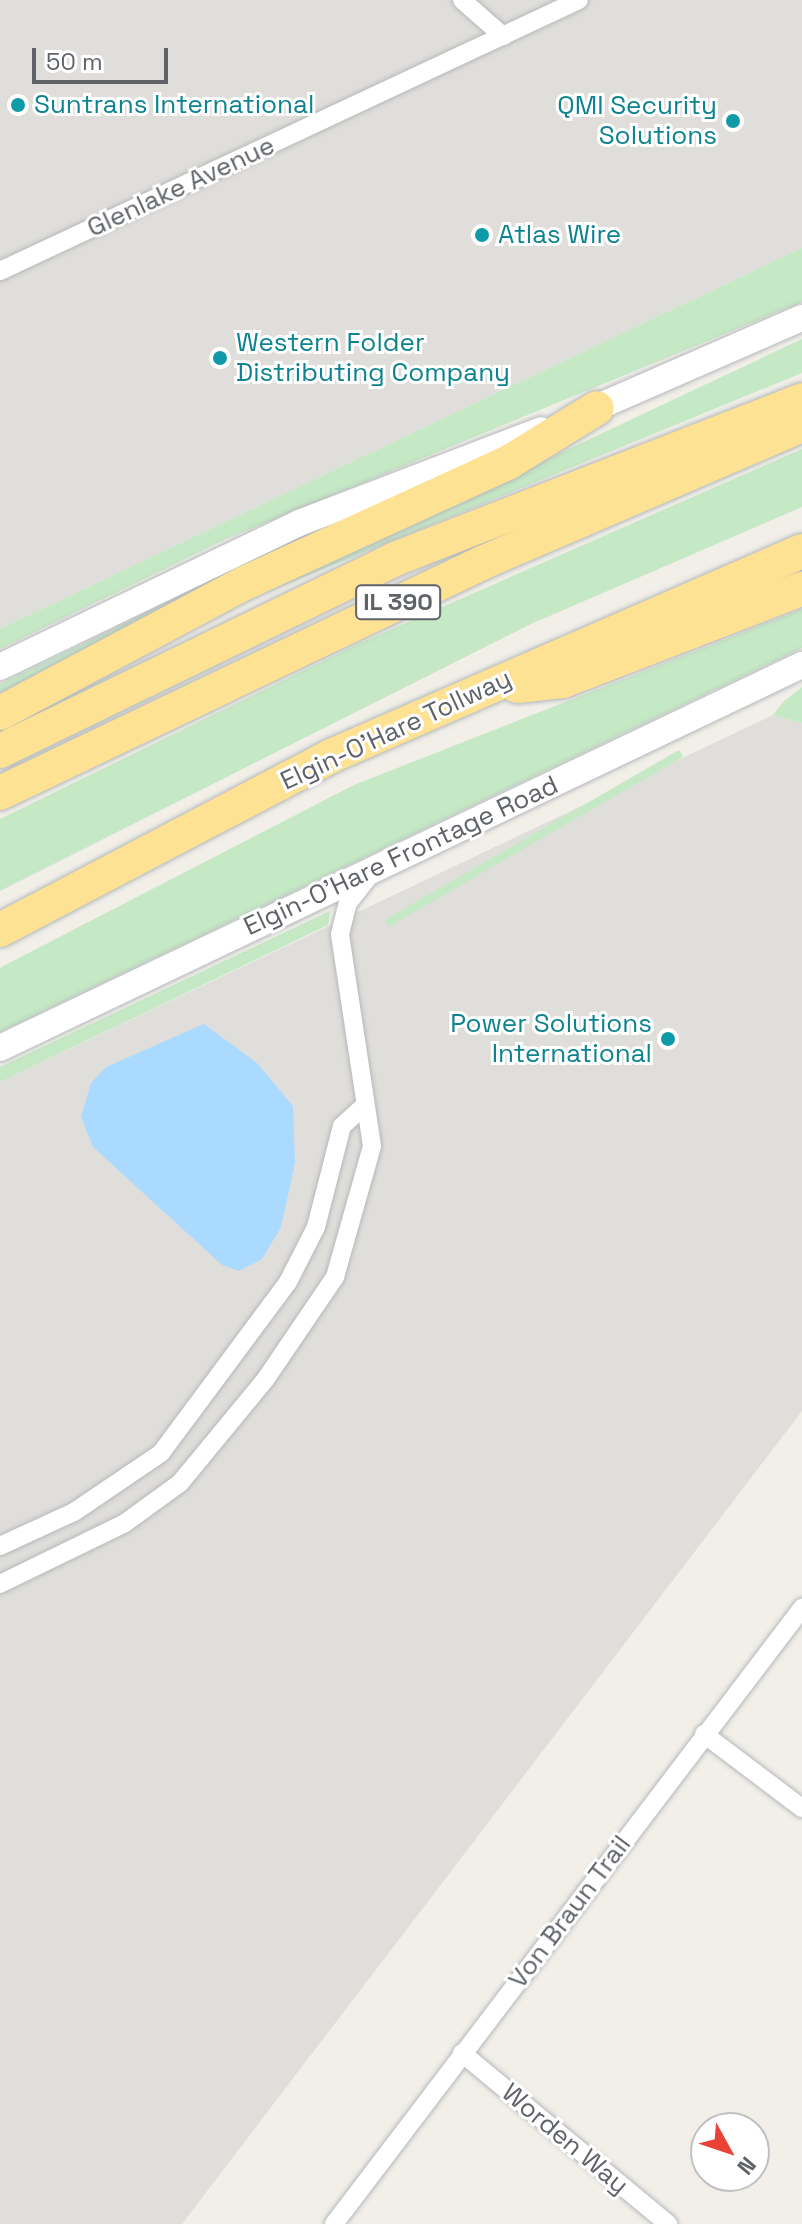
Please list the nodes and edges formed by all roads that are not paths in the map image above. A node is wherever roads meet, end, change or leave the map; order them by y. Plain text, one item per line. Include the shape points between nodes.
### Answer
1 (462, 0) edge
2 (579, 0) edge
3 (503, 36) junction
4 (0, 271) edge
5 (802, 318) edge
6 (802, 400) edge
7 (597, 408) junction
8 (802, 425) edge
9 (802, 551) edge
10 (802, 589) edge
11 (802, 665) edge
12 (0, 667) edge
13 (480, 690) junction
14 (0, 713) edge
15 (0, 751) edge
16 (0, 793) edge
17 (376, 866) junction
18 (0, 930) edge
19 (0, 1048) edge
20 (363, 1107) junction
21 (0, 1546) edge
22 (0, 1584) edge
23 (802, 1608) edge
24 (704, 1734) junction
25 (802, 1808) edge
26 (462, 2053) junction
27 (340, 2222) edge
28 (668, 2224) edge

1 - 3 street
2 - 3 street, Glenlake Avenue
3 - 4 street, Glenlake Avenue
5 - 7 main road
6 - 15 highway via 395,559
7 - 12 main road via 299,523
7 - 14 highway via 509,462 245,583
8 - 16 highway, IL 390 via 415,594
9 - 13 highway, Elgin-O'Hare Tollway
10 - 13 highway via 563,681
11 - 17 main road, Elgin-O'Hare Frontage Road
13 - 18 highway, Elgin-O'Hare Tollway via 331,756
17 - 19 main road, Elgin-O'Hare Frontage Road
17 - 20 street via 348,903 340,934
20 - 21 street via 342,1126 316,1227 288,1282 161,1453 74,1512
20 - 22 street via 372,1146 350,1239 335,1277 265,1380 180,1483 125,1523
23 - 24 street, Von Braun Trail
24 - 25 street
24 - 26 street, Von Braun Trail
26 - 27 street, Von Braun Trail
26 - 28 street, Worden Way

